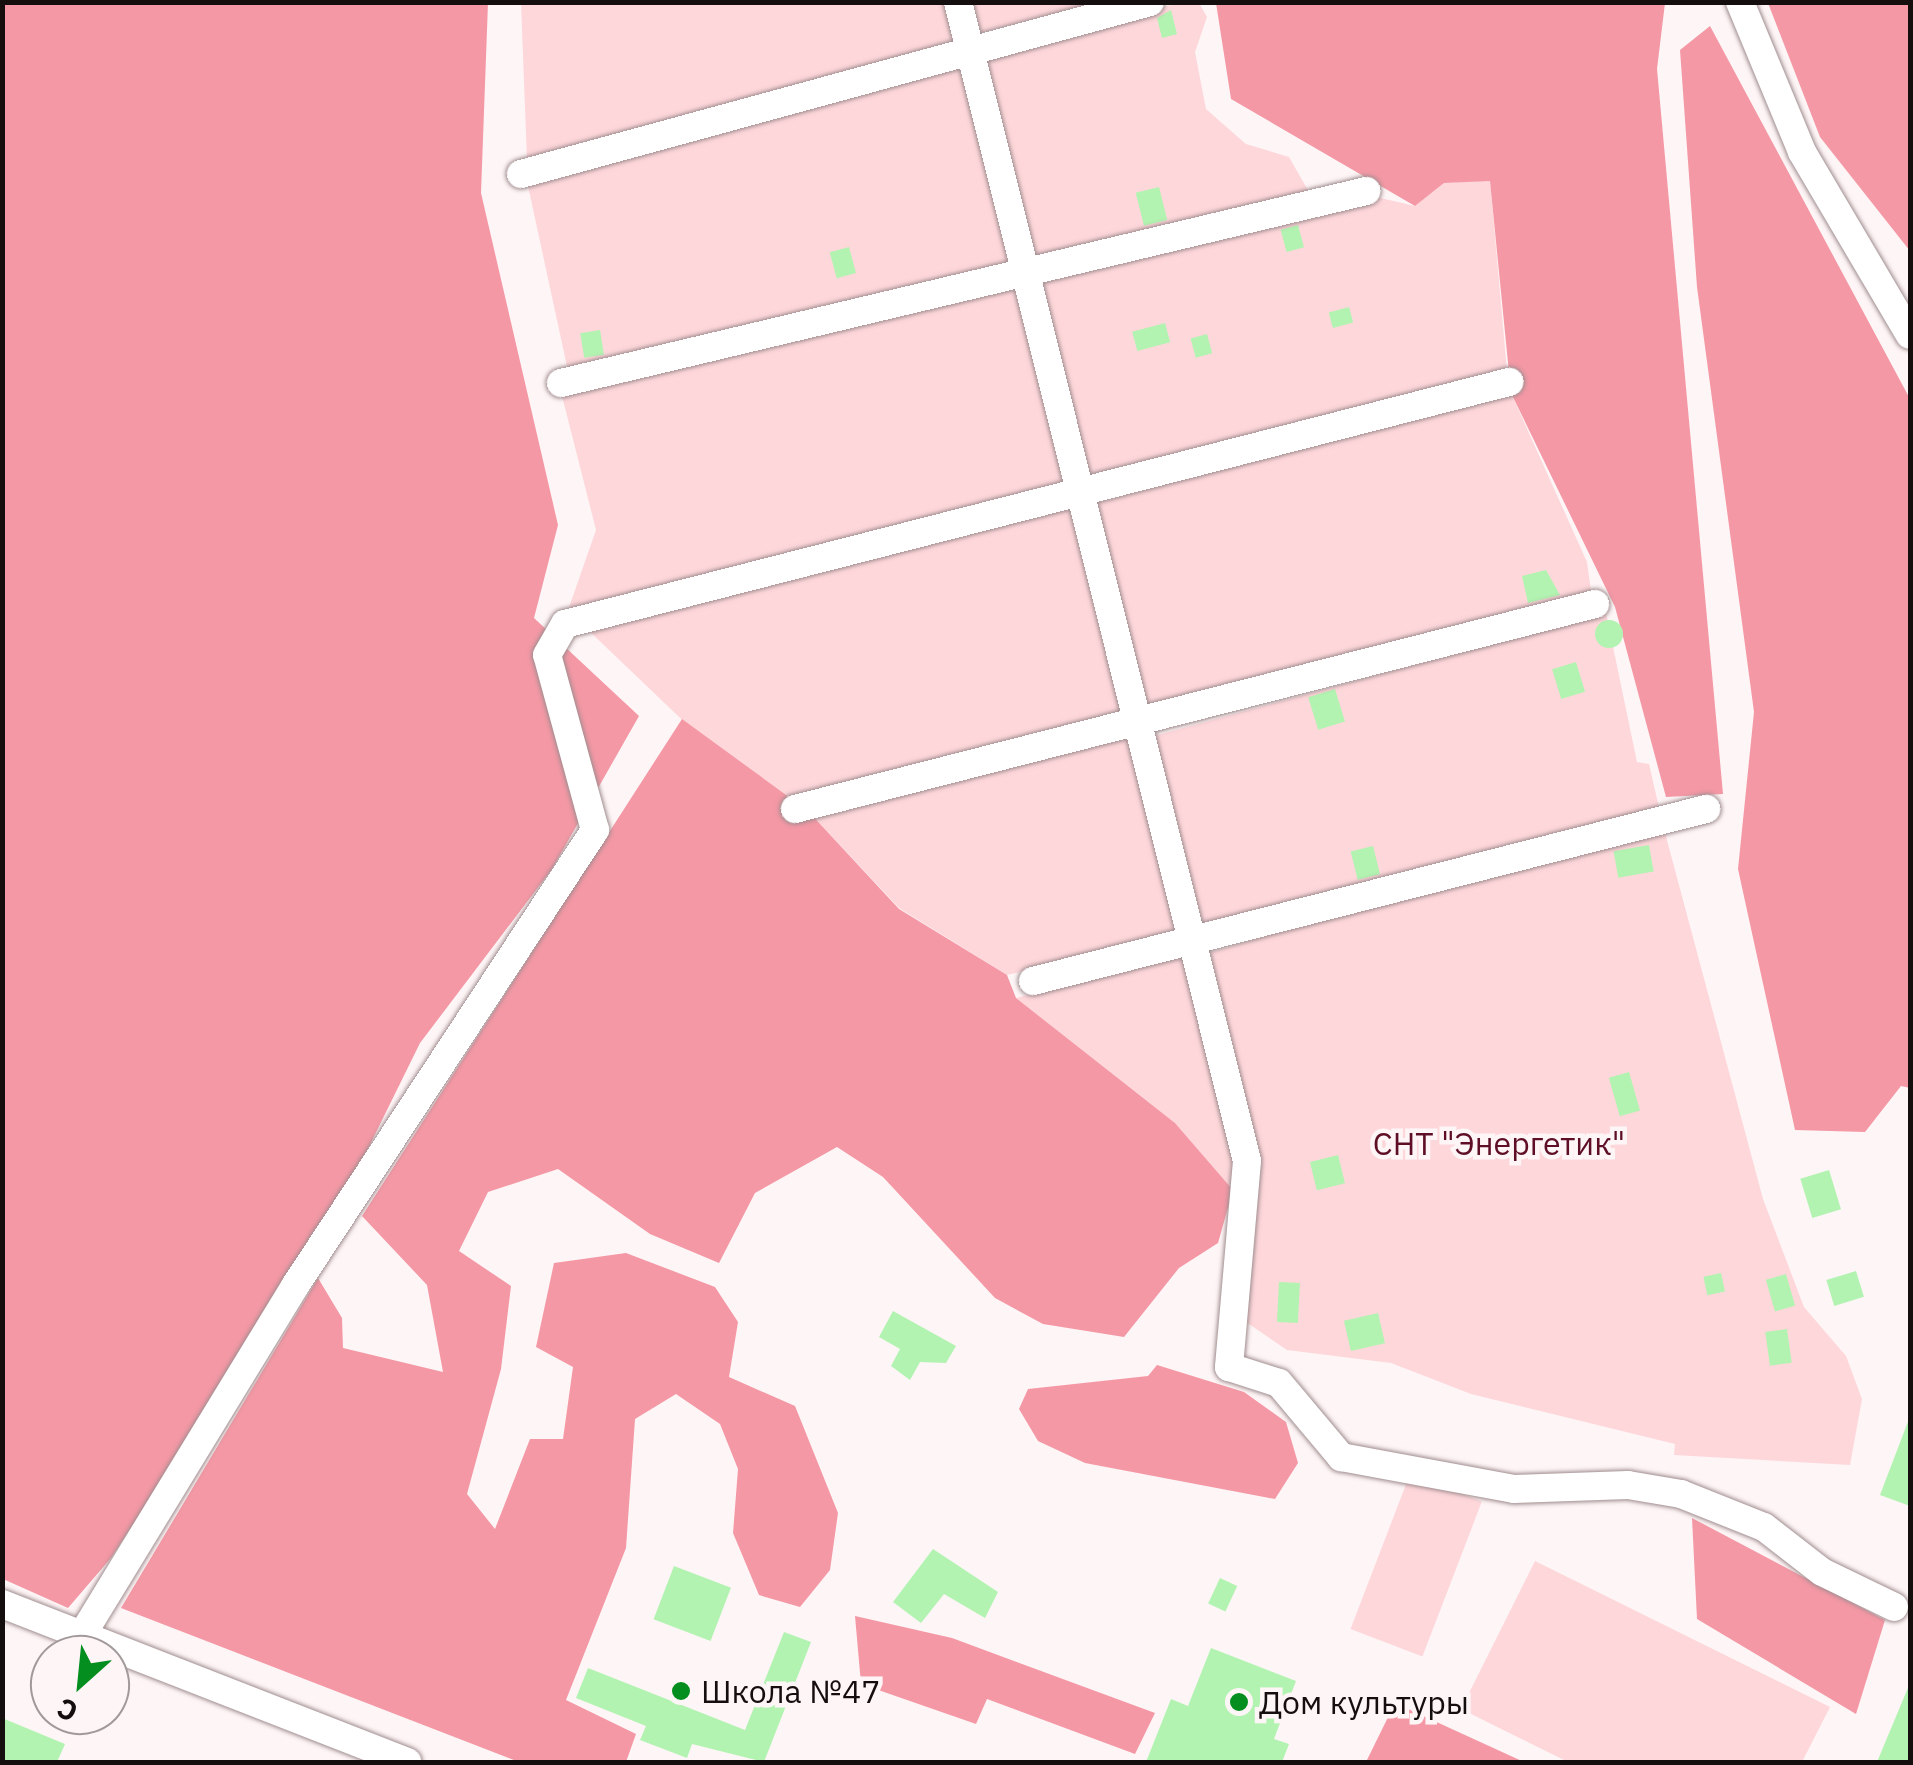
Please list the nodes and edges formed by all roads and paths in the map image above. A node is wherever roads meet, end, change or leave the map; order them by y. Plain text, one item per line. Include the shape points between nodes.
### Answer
1 (958, 2) edge
2 (1150, 2) edge
3 (1740, 2) edge
4 (969, 46) junction
5 (522, 174) dead end
6 (1366, 191) dead end
7 (1029, 267) junction
8 (1910, 335) edge
9 (1509, 382) dead end
10 (561, 383) dead end
11 (1086, 495) junction
12 (1595, 604) dead end
13 (1138, 727) junction
14 (796, 808) dead end
15 (1706, 809) dead end
16 (1193, 946) junction
17 (1032, 981) dead end
18 (2, 1604) edge
19 (1894, 1607) dead end
20 (82, 1635) joint
21 (130, 1654) edge
22 (407, 1762) edge

1 - 4 street
2 - 4 street
3 - 8 street via 1802,152
4 - 5 street
4 - 7 street
6 - 7 street
7 - 10 street
7 - 11 street
9 - 11 street
11 - 13 street
11 - 20 street via 565,624 547,654 594,830 295,1286
12 - 13 street
13 - 14 street
13 - 16 street
15 - 16 street via 1464,865
16 - 17 street
16 - 19 street via 1247,1161 1229,1367 1279,1383 1341,1457 1514,1489 1628,1485 1681,1494 1764,1527 1822,1572
18 - 20 street
21 - 22 street

